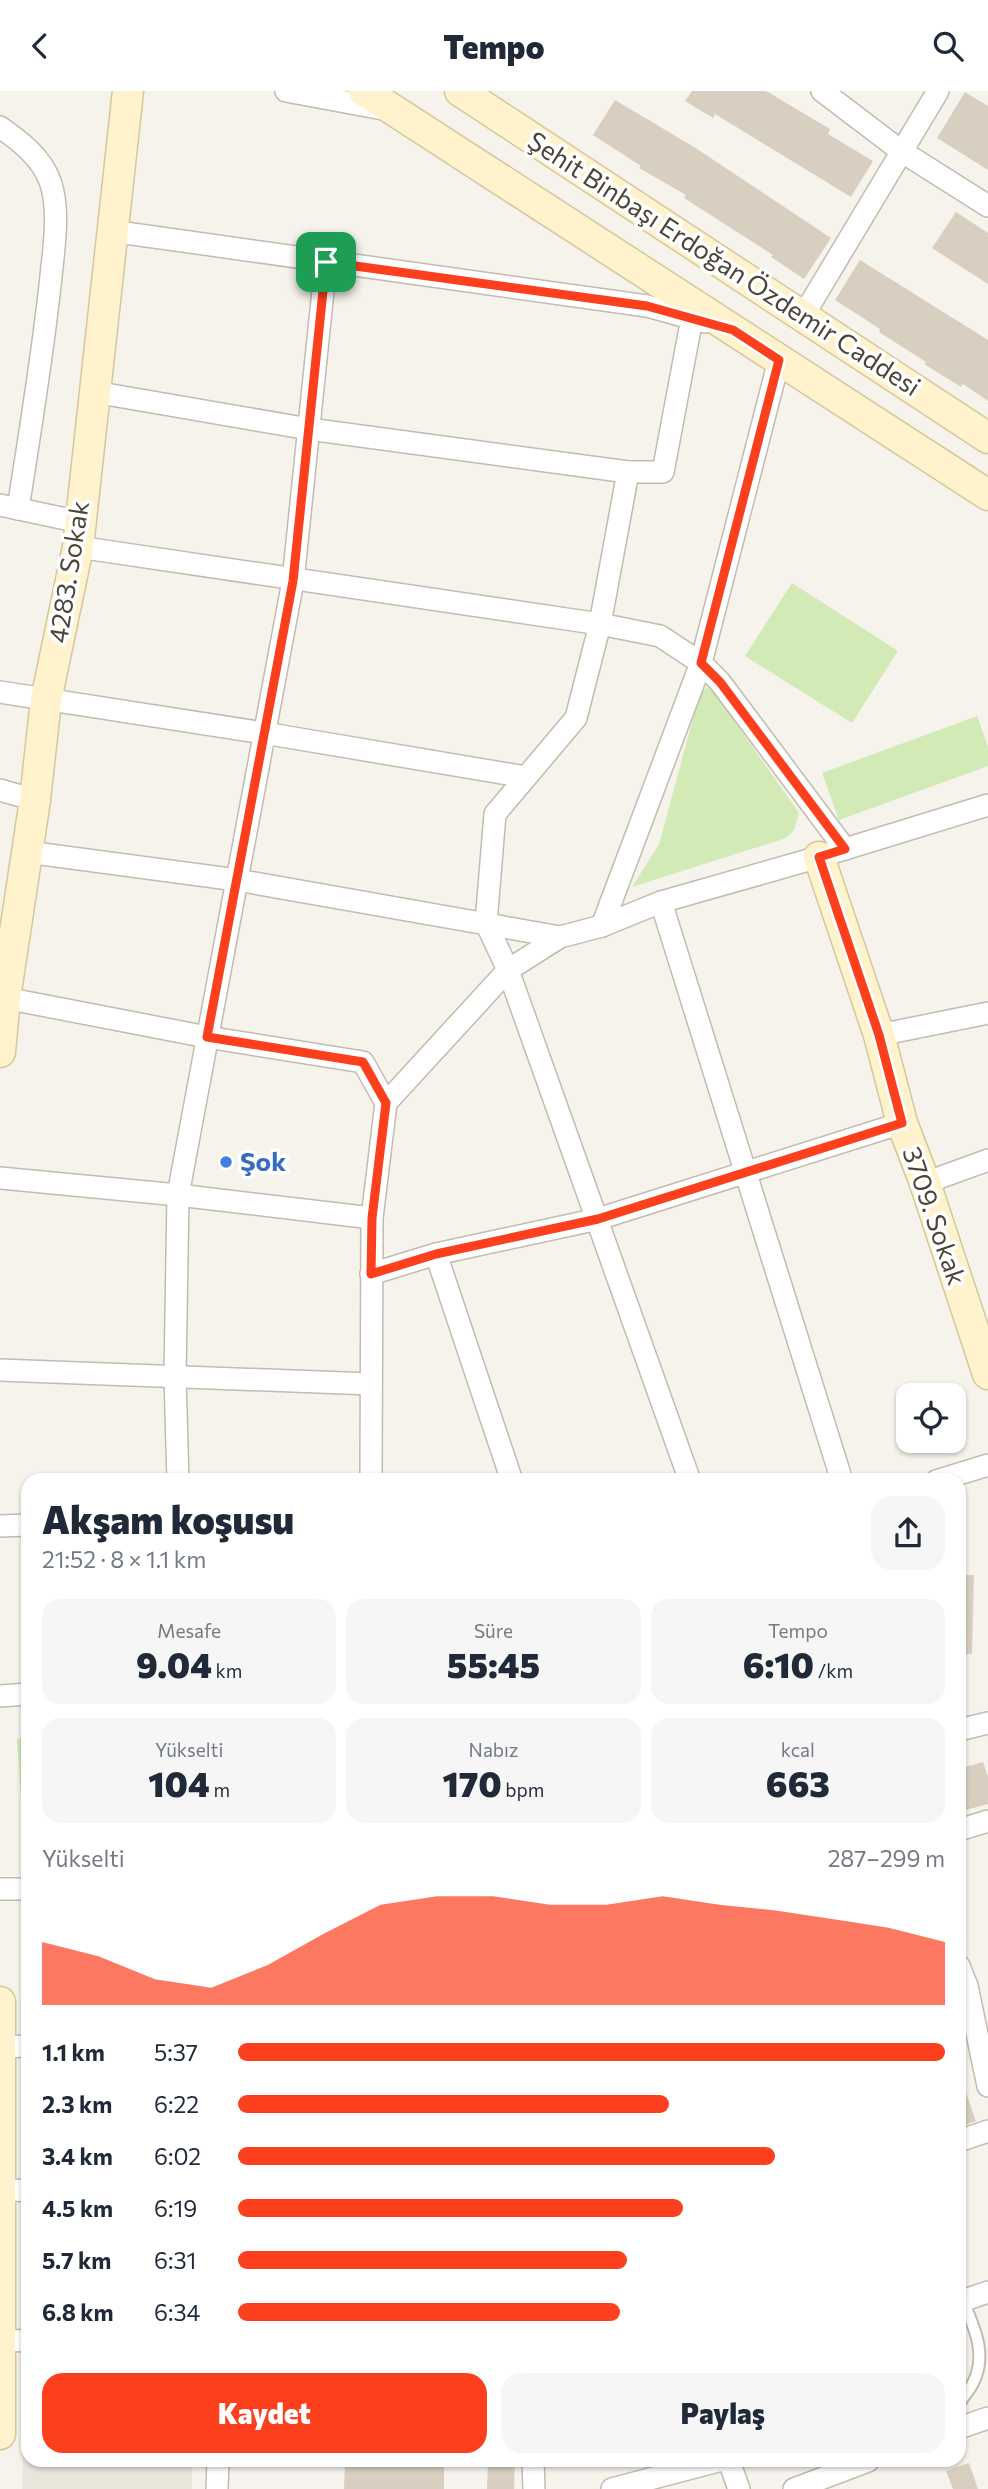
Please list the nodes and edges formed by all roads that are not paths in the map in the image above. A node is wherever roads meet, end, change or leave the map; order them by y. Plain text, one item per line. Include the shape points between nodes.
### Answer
1 (128, 91) edge
2 (286, 91) edge
3 (364, 91) edge
4 (460, 91) edge
5 (822, 91) edge
6 (938, 91) edge
7 (395, 111) junction
8 (0, 127) edge
9 (901, 151) junction
10 (988, 206) edge
11 (111, 231) junction
12 (326, 262) junction
13 (803, 316) junction
14 (692, 318) junction
15 (733, 330) junction
16 (779, 360) junction
17 (94, 392) junction
18 (309, 429) junction
19 (988, 438) edge
20 (628, 472) junction
21 (988, 495) edge
22 (9, 507) edge
23 (79, 534) junction
24 (293, 581) junction
25 (600, 624) junction
26 (701, 663) junction
27 (0, 692) edge
28 (46, 700) junction
29 (264, 733) junction
30 (526, 777) junction
31 (0, 790) edge
32 (35, 800) junction
33 (988, 805) edge
34 (27, 852) junction
35 (832, 853) junction
36 (237, 880) junction
37 (662, 902) junction
38 (486, 923) junction
39 (602, 926) junction
40 (559, 937) junction
41 (508, 970) junction
42 (2, 1001) edge
43 (988, 1013) edge
44 (879, 1035) junction
45 (207, 1037) junction
46 (0, 1052) edge
47 (386, 1103) junction
48 (902, 1123) junction
49 (988, 1160) edge
50 (746, 1170) junction
51 (0, 1178) edge
52 (925, 1183) junction
53 (178, 1195) junction
54 (372, 1218) junction
55 (598, 1219) junction
56 (436, 1254) junction
57 (371, 1274) junction
58 (982, 1333) edge
59 (0, 1370) edge
60 (988, 1374) edge
61 (175, 1376) junction
62 (371, 1384) junction
63 (988, 1465) edge
64 (177, 1473) edge
65 (371, 1473) edge
66 (509, 1473) edge
67 (687, 1473) edge
68 (840, 1473) edge
69 (962, 1473) edge
70 (21, 1525) edge
71 (0, 1526) edge
72 (21, 1694) edge
73 (0, 1696) edge
74 (988, 1723) edge
75 (966, 1728) edge
76 (988, 1821) edge
77 (966, 1828) edge
78 (0, 1889) edge
79 (21, 1889) edge
80 (988, 1980) edge
81 (966, 1987) edge
82 (966, 2000) edge
83 (0, 2002) edge
84 (15, 2047) edge
85 (988, 2086) edge
86 (988, 2131) edge
87 (966, 2139) edge
88 (1, 2189) edge
89 (21, 2190) edge
90 (988, 2292) edge
91 (966, 2300) edge
92 (966, 2312) edge
93 (0, 2340) edge
94 (21, 2341) edge
95 (966, 2391) edge
96 (988, 2417) edge
97 (966, 2425) edge
98 (0, 2434) edge
99 (218, 2467) edge
100 (533, 2467) edge
101 (666, 2467) edge
102 (731, 2467) edge
103 (853, 2467) edge
104 (648, 2469) edge
105 (807, 2486) edge
106 (217, 2489) edge
107 (534, 2489) edge
108 (612, 2489) edge
109 (739, 2489) edge

1 - 11 street, 4283. Sokak
2 - 7 street
3 - 7 street, Şehit Binbaşı Erdoğan Özdemir Caddesi
4 - 13 street, Şehit Binbaşı Erdoğan Özdemir Caddesi
5 - 9 street
6 - 9 street
7 - 15 street, Şehit Binbaşı Erdoğan Özdemir Caddesi
8 - 22 street via 41,164 51,183 56,226 44,344
9 - 10 street
9 - 13 street
11 - 12 street
11 - 17 street, 4283. Sokak
12 - 14 street via 647,306
12 - 18 street
13 - 19 street, Şehit Binbaşı Erdoğan Özdemir Caddesi
14 - 15 street
14 - 20 street via 663,472
15 - 16 street, Şehit Binbaşı Erdoğan Özdemir Caddesi
16 - 21 street, Şehit Binbaşı Erdoğan Özdemir Caddesi
16 - 26 street
17 - 18 street
17 - 23 street, 4283. Sokak
18 - 20 street
18 - 24 street
20 - 25 street
22 - 23 street
23 - 24 street
23 - 28 street, 4283. Sokak
24 - 25 street
24 - 29 street
25 - 26 street via 660,636
25 - 30 street via 576,718
26 - 35 street via 720,682
26 - 39 street
27 - 28 street
28 - 29 street
28 - 32 street, 4283. Sokak
29 - 30 street
29 - 36 street
30 - 38 street via 495,814
31 - 32 street
32 - 34 street, 4283. Sokak
33 - 35 street
34 - 36 street
34 - 42 street, 4283. Sokak
35 - 37 street
35 - 44 street, 3709. Sokak
36 - 38 street
36 - 45 street
37 - 39 street
37 - 50 street
38 - 40 street
38 - 41 street
39 - 40 street
40 - 41 street
41 - 47 street
41 - 55 street
42 - 45 street
42 - 46 street, 4283. Sokak
43 - 44 street
44 - 48 street, 3709. Sokak
45 - 47 street via 363,1062
45 - 53 street
47 - 54 street
48 - 50 street
48 - 52 street, 3709. Sokak
49 - 52 street
50 - 55 street
50 - 68 street
51 - 53 street
52 - 58 street, 3709. Sokak
53 - 54 street
53 - 61 street
54 - 57 street
55 - 56 street
55 - 67 street
56 - 57 street
56 - 66 street
57 - 62 street
58 - 60 street, 3709. Sokak
59 - 61 street
61 - 62 street
61 - 64 street
62 - 65 street
63 - 69 street
70 - 71 street
72 - 73 street
74 - 75 street
76 - 77 street
78 - 79 street
80 - 81 street
82 - 85 street
83 - 84 street
84 - 88 street
86 - 87 street
88 - 89 street
88 - 93 street
90 - 91 street
92 - 95 lane via 980,2354
93 - 94 street
93 - 98 street
96 - 97 street
99 - 106 street
100 - 107 street
101 - 104 street
102 - 109 street
103 - 105 street
104 - 108 street

